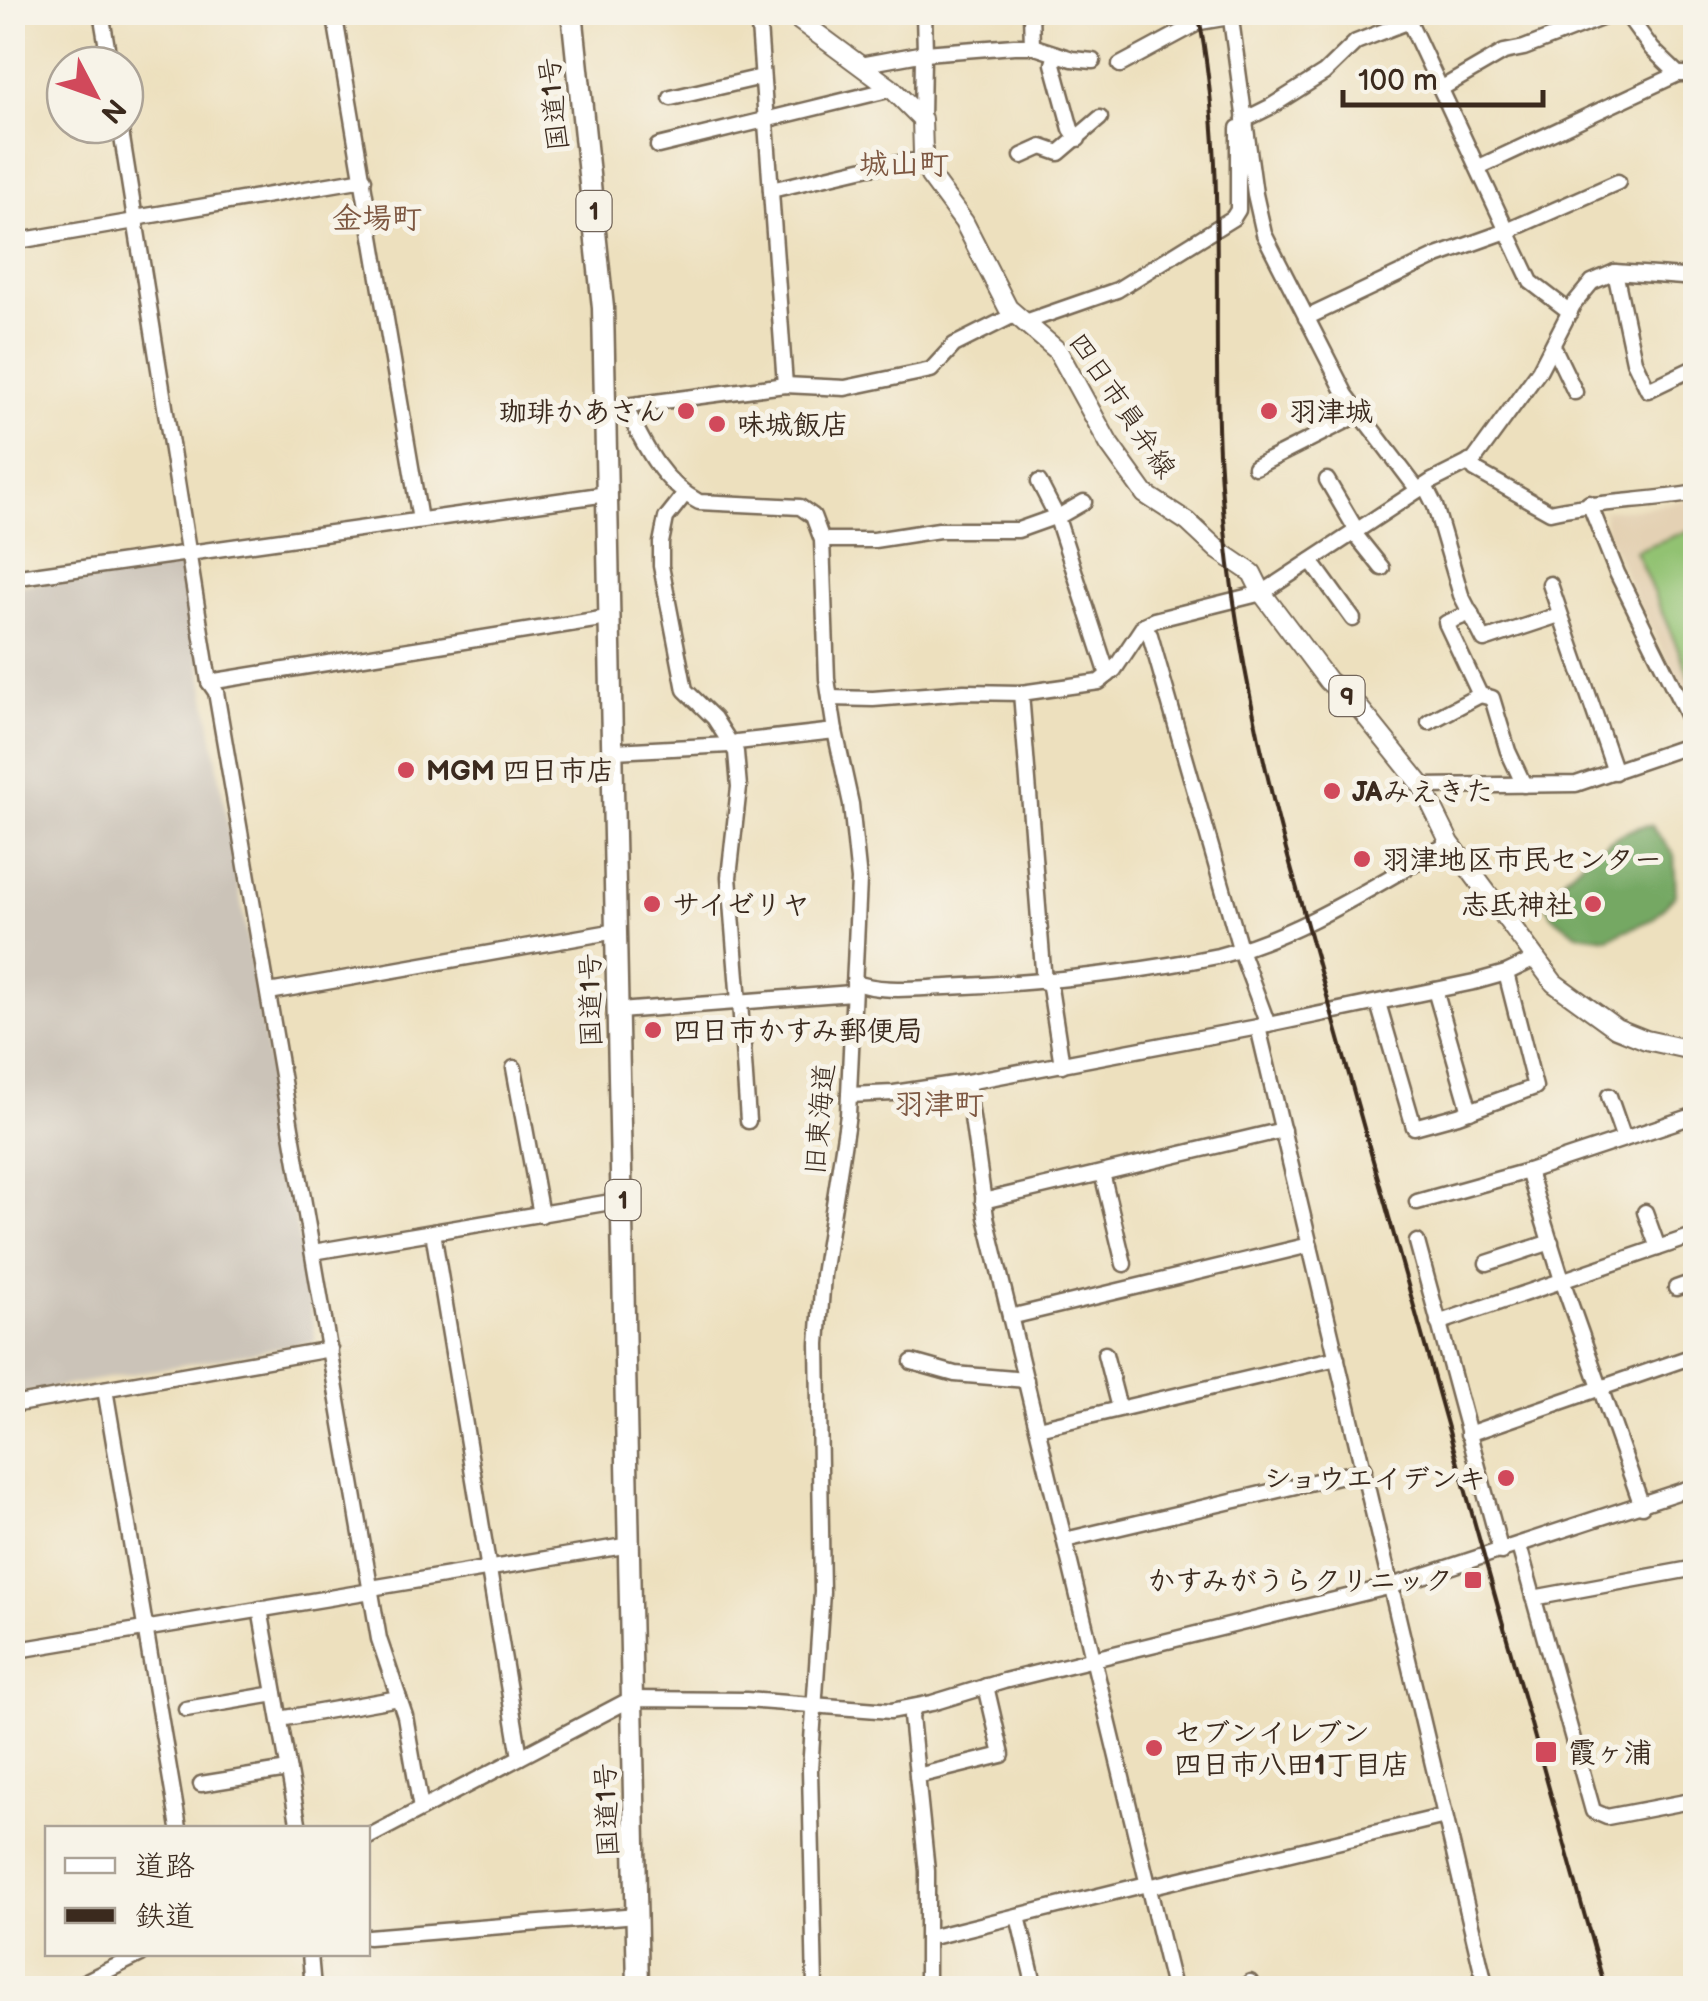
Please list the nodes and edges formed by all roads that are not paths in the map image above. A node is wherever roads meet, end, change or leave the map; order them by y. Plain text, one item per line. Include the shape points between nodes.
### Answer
1 (102, 12) edge
2 (334, 12) edge
3 (572, 12) edge
4 (758, 12) edge
5 (788, 12) edge
6 (924, 12) edge
7 (1031, 12) edge
8 (1259, 12) edge
9 (1617, 12) edge
10 (1625, 12) edge
11 (1688, 12) edge
12 (1230, 15) edge
13 (1409, 16) edge
14 (1696, 24) edge
15 (107, 45) edge
16 (1032, 46) junction
17 (924, 54) junction
18 (1056, 54) junction
19 (1092, 61) dead end
20 (860, 64) junction
21 (1120, 65) dead end
22 (1678, 74) junction
23 (1696, 74) edge
24 (762, 77) junction
25 (1442, 88) junction
26 (892, 89) junction
27 (672, 98) dead end
28 (1100, 118) dead end
29 (922, 119) junction
30 (766, 121) junction
31 (1245, 124) junction
32 (1078, 139) junction
33 (123, 145) edge
34 (658, 146) dead end
35 (1022, 156) dead end
36 (925, 160) junction
37 (1478, 168) junction
38 (364, 179) junction
39 (1618, 182) dead end
40 (771, 190) junction
41 (135, 220) junction
42 (1506, 230) junction
43 (12, 242) edge
44 (1616, 272) junction
45 (1695, 283) edge
46 (1570, 312) junction
47 (1020, 318) junction
48 (1306, 318) junction
49 (1554, 346) junction
50 (1696, 367) edge
51 (785, 385) junction
52 (1575, 392) dead end
53 (616, 408) junction
54 (1360, 414) junction
55 (1469, 462) junction
56 (1255, 467) dead end
57 (1327, 480) dead end
58 (1039, 482) dead end
59 (1421, 488) junction
60 (1696, 493) edge
61 (607, 494) junction
62 (685, 494) junction
63 (1084, 502) dead end
64 (1589, 504) junction
65 (1056, 516) junction
66 (420, 520) junction
67 (1356, 532) junction
68 (822, 540) junction
69 (189, 554) junction
70 (1312, 561) junction
71 (1382, 568) dead end
72 (12, 578) edge
73 (1550, 584) dead end
74 (1262, 593) junction
75 (1470, 613) junction
76 (1559, 615) junction
77 (607, 618) junction
78 (1353, 619) dead end
79 (1144, 625) junction
80 (1108, 674) junction
81 (210, 682) junction
82 (1022, 693) junction
83 (1480, 695) junction
84 (830, 698) junction
85 (1430, 722) dead end
86 (834, 731) junction
87 (1696, 733) edge
88 (732, 742) junction
89 (1696, 743) edge
90 (614, 751) junction
91 (1615, 772) junction
92 (1524, 784) junction
93 (1422, 786) junction
94 (1450, 843) junction
95 (616, 930) junction
96 (1241, 950) junction
97 (1537, 958) junction
98 (1506, 974) junction
99 (1047, 982) junction
100 (853, 988) junction
101 (1435, 990) junction
102 (268, 992) junction
103 (740, 1002) junction
104 (1378, 1003) junction
105 (619, 1012) junction
106 (1263, 1026) junction
107 (1694, 1054) edge
108 (1062, 1065) junction
109 (514, 1068) dead end
110 (967, 1082) junction
111 (849, 1095) junction
112 (1608, 1096) dead end
113 (1470, 1111) junction
114 (1696, 1115) edge
115 (748, 1122) dead end
116 (1283, 1130) junction
117 (1624, 1139) junction
118 (1528, 1171) junction
119 (1102, 1173) junction
120 (623, 1200) junction
121 (983, 1201) junction
122 (1417, 1202) dead end
123 (1646, 1212) dead end
124 (541, 1216) junction
125 (433, 1232) junction
126 (1696, 1235) edge
127 (1417, 1242) dead end
128 (1551, 1242) junction
129 (1310, 1245) junction
130 (1658, 1248) junction
131 (313, 1252) junction
132 (1488, 1263) dead end
133 (1124, 1264) dead end
134 (1562, 1280) junction
135 (1696, 1281) edge
136 (1676, 1288) dead end
137 (1010, 1317) junction
138 (1438, 1324) junction
139 (330, 1349) junction
140 (1105, 1354) dead end
141 (1696, 1355) edge
142 (1338, 1358) junction
143 (912, 1362) dead end
144 (1026, 1380) junction
145 (1601, 1388) junction
146 (105, 1389) junction
147 (12, 1405) edge
148 (1118, 1408) junction
149 (1038, 1428) junction
150 (1468, 1434) junction
151 (1364, 1470) junction
152 (1696, 1486) edge
153 (1642, 1506) junction
154 (1065, 1540) junction
155 (630, 1545) junction
156 (1520, 1546) junction
157 (1501, 1552) junction
158 (1696, 1568) edge
159 (487, 1570) junction
160 (1392, 1586) junction
161 (371, 1590) junction
162 (1533, 1598) junction
163 (260, 1609) junction
164 (144, 1629) junction
165 (12, 1651) edge
166 (1094, 1659) junction
167 (986, 1686) junction
168 (275, 1694) junction
169 (399, 1698) junction
170 (631, 1699) junction
171 (812, 1705) junction
172 (914, 1707) junction
173 (186, 1709) dead end
174 (280, 1719) junction
175 (520, 1757) junction
176 (288, 1770) junction
177 (918, 1776) junction
178 (201, 1784) dead end
179 (1696, 1800) edge
180 (421, 1809) junction
181 (1445, 1816) junction
182 (179, 1826) edge
183 (299, 1826) edge
184 (370, 1835) edge
185 (1148, 1885) junction
186 (637, 1915) junction
187 (1018, 1916) junction
188 (936, 1936) dead end
189 (370, 1938) edge
190 (137, 1956) edge
191 (310, 1956) edge
192 (72, 1988) edge
193 (313, 1988) edge
194 (638, 1988) edge
195 (815, 1988) edge
196 (927, 1988) edge
197 (1035, 1988) edge
198 (1172, 1988) edge
199 (1486, 1988) edge

1 - 15 street
2 - 38 street
3 - 53 highway, 国道1号 / 1
4 - 24 street
5 - 20 main road
6 - 17 street
7 - 16 street
8 - 12 street
9 - 25 street via 1504,52
10 - 22 street
11 - 14 street
12 - 21 street via 1200,22
12 - 31 street
13 - 25 street
13 - 31 street via 1356,42 1312,81
16 - 17 street
16 - 18 street
17 - 20 street
17 - 29 street
18 - 19 street
18 - 32 street
20 - 26 main road
22 - 23 street
22 - 37 street
24 - 27 street
24 - 30 street
25 - 37 street
26 - 29 main road
26 - 30 street
28 - 32 street
29 - 36 main road, 四日市員弁線 / 9
30 - 34 street
30 - 40 street
31 - 47 street via 1238,128 1233,218 1116,290
31 - 48 street via 1264,234
32 - 35 street via 1059,153 1042,146
33 - 41 street
36 - 40 street
36 - 47 main road, 四日市員弁線 / 9 via 996,288
37 - 42 street
38 - 41 street
38 - 66 street
39 - 42 street
40 - 51 street
41 - 43 street
41 - 69 street
42 - 46 street via 1531,282
42 - 48 street
44 - 45 street
44 - 46 street via 1592,282
44 - 50 street via 1634,361 1648,390
46 - 49 street
47 - 51 street via 954,345 931,370 845,388
47 - 74 main road, 四日市員弁線 / 9 via 1058,352 1145,494 1246,567
48 - 54 street
49 - 52 street
49 - 55 street
51 - 53 street
53 - 61 highway, 国道1号 / 1
53 - 62 street
54 - 56 street
54 - 59 street
55 - 59 street
55 - 64 street via 1550,512
57 - 67 street
58 - 65 street
59 - 67 street
59 - 75 street via 1435,506
60 - 64 street
61 - 66 street
61 - 77 highway, 国道1号 / 1
62 - 68 street via 699,502 800,508 813,516
62 - 88 street via 663,528 665,589 685,690
63 - 65 street
64 - 87 street
65 - 68 street via 1018,530
65 - 80 street
66 - 69 street
67 - 70 street
67 - 71 street
68 - 84 street, 旧東海道
69 - 72 street
69 - 81 street
70 - 74 street
70 - 78 street
73 - 76 street
74 - 79 street
74 - 93 main road, 四日市員弁線 / 9 via 1328,681 1356,704
75 - 76 street via 1484,640
75 - 83 street via 1446,623
76 - 91 street
77 - 81 street
77 - 90 highway, 国道1号 / 1
79 - 80 street
79 - 96 street
80 - 82 street via 1099,682
81 - 102 street
82 - 84 street
82 - 99 street
83 - 85 street
83 - 92 street via 1492,698
84 - 86 street, 旧東海道
86 - 88 street
86 - 100 street, 旧東海道 via 859,880
88 - 90 street
88 - 103 street via 739,788 729,877
89 - 91 street
90 - 95 highway, 国道1号 / 1
91 - 92 street via 1576,784
92 - 93 street
93 - 94 main road, 四日市員弁線 / 9
94 - 96 street via 1312,920
94 - 97 main road, 四日市員弁線 / 9
95 - 102 street
95 - 105 highway, 国道1号 / 1
96 - 99 street
96 - 106 street
97 - 98 street
97 - 107 main road, 四日市員弁線 / 9 via 1554,983 1598,1017
98 - 101 street
98 - 113 street via 1536,1087
99 - 100 street
99 - 108 street
100 - 103 street
100 - 111 street, 旧東海道
101 - 104 street
101 - 113 street
102 - 131 street
103 - 105 street
103 - 115 street
104 - 106 street
104 - 113 street via 1414,1126
105 - 120 highway, 国道1号 / 1
106 - 108 street
106 - 116 street
108 - 110 street
109 - 124 street
110 - 111 street
110 - 121 street
111 - 171 street, 旧東海道 via 820,1309 822,1592
112 - 117 street
114 - 117 street
116 - 119 street
116 - 129 street
117 - 118 street
118 - 122 street
118 - 128 street
119 - 121 street
119 - 133 street
120 - 124 street
120 - 155 highway, 国道1号 / 1
121 - 137 street
123 - 130 street
124 - 125 street
125 - 131 street
125 - 159 street
126 - 130 street
127 - 138 street
128 - 132 street
128 - 134 street
129 - 137 street
129 - 142 street
130 - 134 street
131 - 139 street
134 - 138 street
134 - 145 street
135 - 136 street
137 - 144 street
138 - 150 street
139 - 146 street
139 - 161 street
140 - 148 street
141 - 145 street
142 - 148 street
142 - 151 street
143 - 144 street via 954,1374
144 - 149 street
145 - 150 street
145 - 153 street
146 - 147 street
146 - 164 street
148 - 149 street
149 - 154 street
150 - 157 street
151 - 154 street
151 - 160 street
152 - 153 street
153 - 156 street
154 - 166 street
155 - 159 street
155 - 170 highway, 国道1号 / 1
156 - 157 street
156 - 162 street
157 - 160 street
158 - 162 street
159 - 161 street
159 - 175 street
160 - 166 street
160 - 181 street
161 - 163 street
161 - 169 street
162 - 179 street via 1593,1811 1607,1816
163 - 164 street
163 - 168 street
164 - 165 street
164 - 182 street
166 - 167 street
166 - 185 street
167 - 172 street
167 - 177 street via 1002,1756
168 - 173 street
168 - 174 street
169 - 174 street
169 - 180 street
170 - 171 street
170 - 175 street
170 - 186 highway, 国道1号 / 1
171 - 172 street
171 - 195 street, 旧東海道
172 - 177 street
174 - 176 street
175 - 180 street
176 - 178 street
176 - 183 street
177 - 196 street
180 - 184 street
181 - 185 street
181 - 199 street
185 - 187 street
185 - 198 street
186 - 189 street
186 - 194 highway, 国道1号 / 1
187 - 188 street
187 - 197 street
190 - 192 street
191 - 193 street

